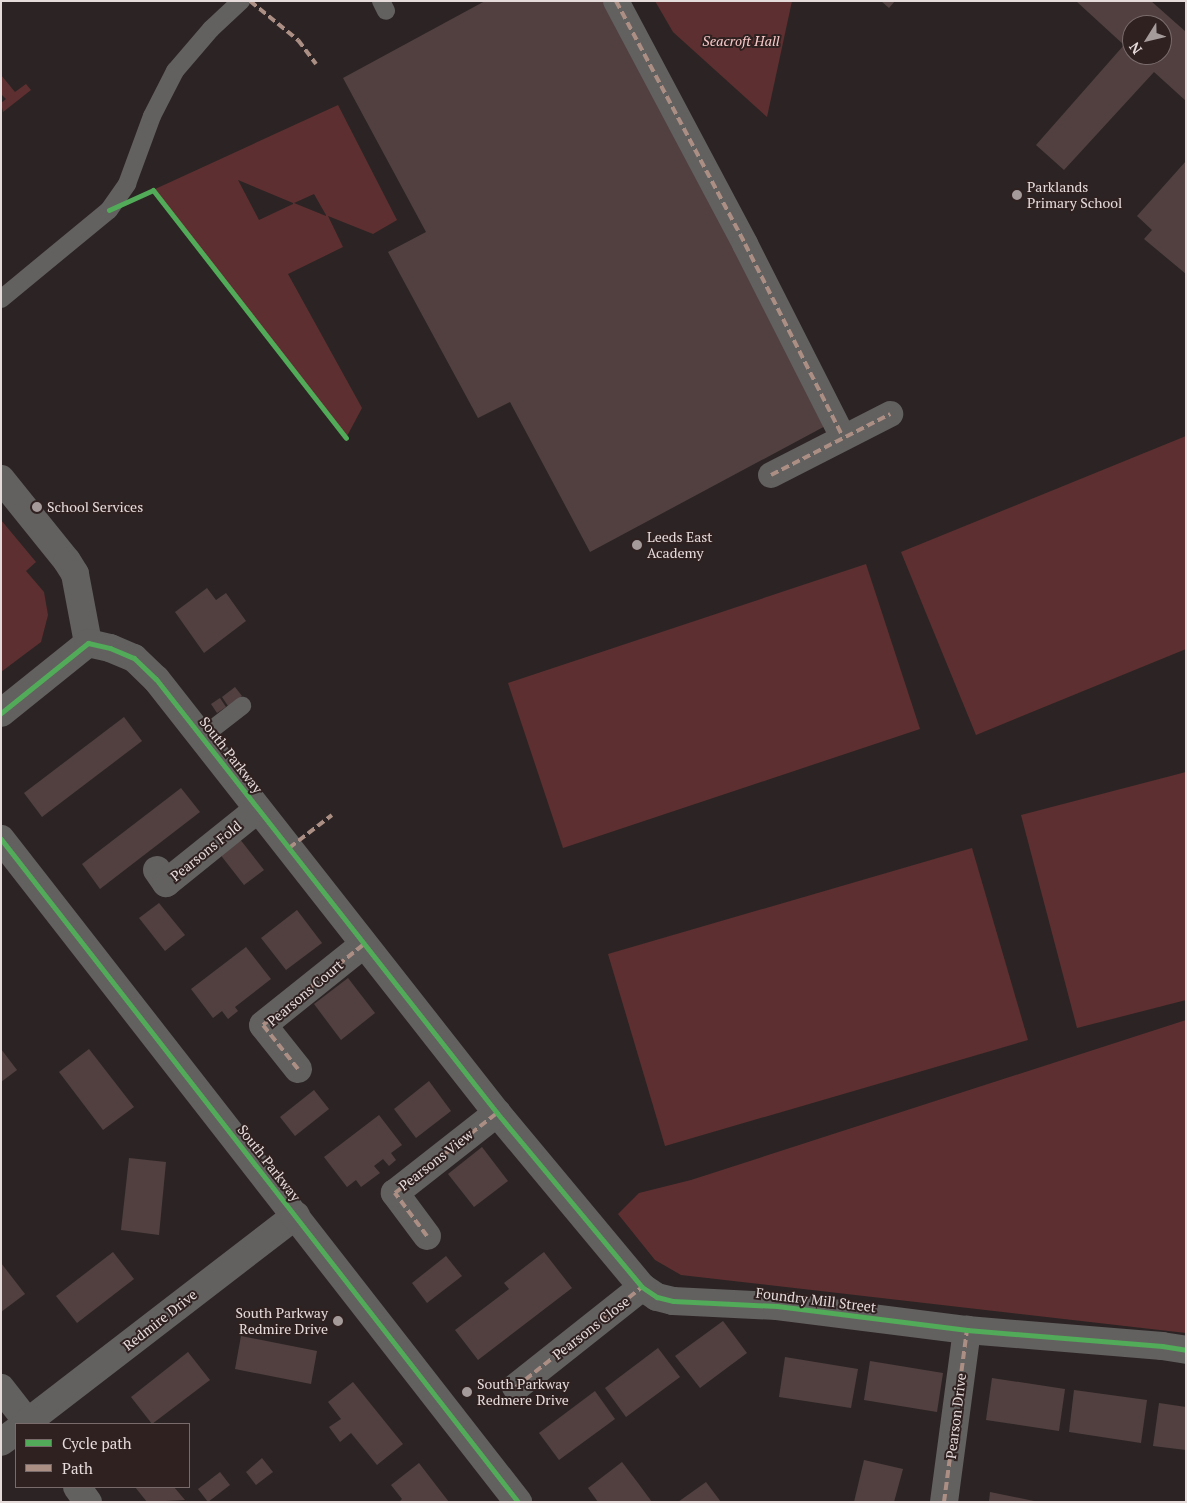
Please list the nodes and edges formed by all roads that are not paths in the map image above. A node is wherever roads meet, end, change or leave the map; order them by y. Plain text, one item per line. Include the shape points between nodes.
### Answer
1 (241, 1) edge
2 (616, 1) edge
3 (1, 299) edge
4 (890, 414) dead end
5 (843, 437) junction
6 (771, 474) dead end
7 (1, 479) edge
8 (88, 643) junction
9 (242, 706) dead end
10 (1, 712) edge
11 (202, 737) junction
12 (258, 809) junction
13 (1, 839) edge
14 (157, 870) dead end
15 (364, 944) junction
16 (298, 1069) dead end
17 (497, 1113) junction
18 (296, 1215) junction
19 (427, 1236) dead end
20 (642, 1287) junction
21 (967, 1330) junction
22 (1186, 1350) edge
23 (516, 1387) dead end
24 (1, 1388) edge
25 (23, 1423) edge
26 (27, 1423) edge
27 (15, 1432) edge
28 (1, 1442) edge
29 (78, 1488) edge
30 (88, 1502) edge
31 (518, 1502) edge
32 (944, 1502) edge

1 - 3 lane via 211,29 175,71 152,116 127,184 109,210
2 - 5 street
4 - 5 street
5 - 6 street
7 - 8 street via 75,574
8 - 10 street
8 - 11 street, South Parkway via 134,658 156,679
9 - 11 lane
11 - 12 street, South Parkway
12 - 14 street, Pearsons Fold via 166,882
12 - 15 street, South Parkway
13 - 18 street, South Parkway
15 - 16 street, Pearsons Court via 263,1024
15 - 17 street, South Parkway
17 - 19 street, Pearsons View via 395,1193
17 - 20 street, Foundry Mill Street
18 - 26 street, Redmire Drive
18 - 31 street, South Parkway
20 - 21 street, Foundry Mill Street via 657,1297 674,1301 777,1306
20 - 23 street, Pearsons Close
21 - 22 street, Foundry Mill Street
21 - 32 street, Pearson Drive
24 - 25 street
27 - 28 street, Redmire Drive
29 - 30 street

